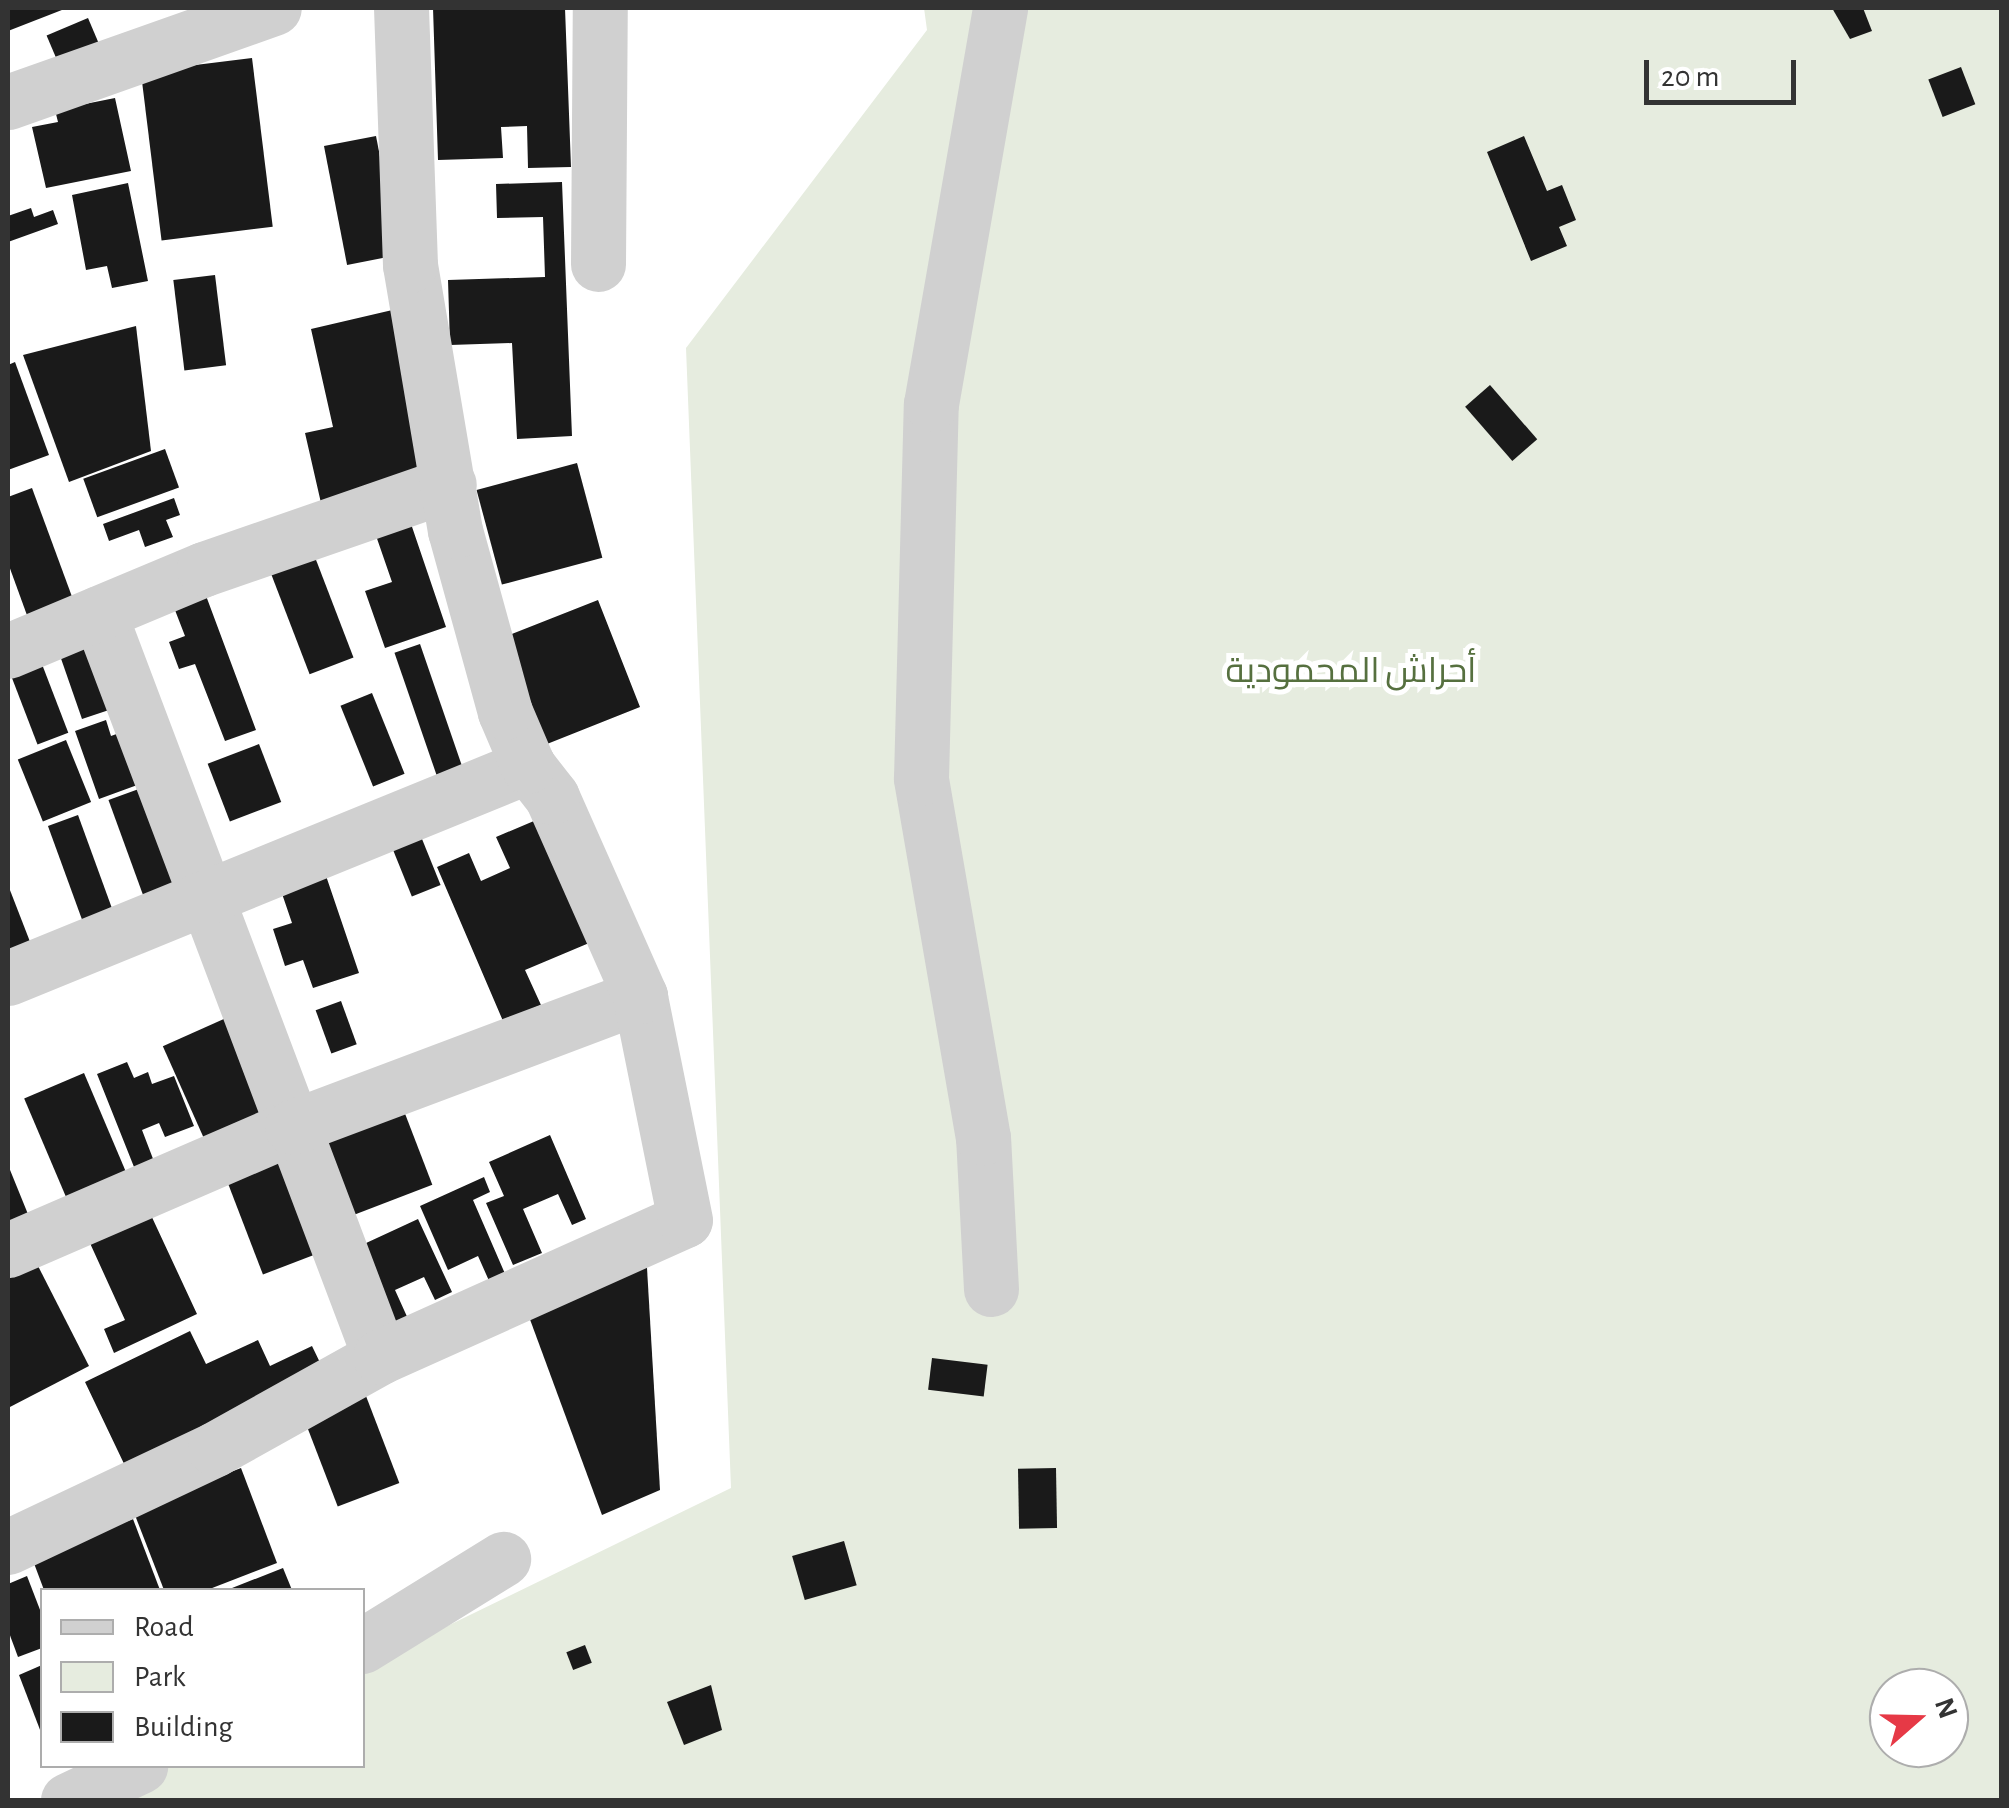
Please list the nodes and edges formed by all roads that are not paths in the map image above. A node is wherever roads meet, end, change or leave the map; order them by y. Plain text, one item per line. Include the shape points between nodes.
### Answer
1 (400, 8) edge
2 (600, 8) edge
3 (1000, 8) edge
4 (251, 11) edge
5 (8, 102) edge
6 (598, 264) dead end
7 (448, 484) junction
8 (100, 613) junction
9 (8, 650) edge
10 (528, 766) junction
11 (210, 898) junction
12 (8, 978) edge
13 (640, 996) junction
14 (292, 1126) junction
15 (8, 1250) edge
16 (991, 1289) dead end
17 (380, 1357) junction
18 (10, 1540) edge
19 (503, 1559) dead end
20 (365, 1644) edge
21 (136, 1768) edge
22 (68, 1800) edge

1 - 7 street via 410,265
2 - 6 street
3 - 16 street via 932,404 921,778 982,1138
4 - 5 street
7 - 8 street
7 - 10 street via 505,712
8 - 9 street
8 - 11 street
10 - 11 street
10 - 13 street via 552,797
11 - 12 street
11 - 14 street
13 - 14 street
13 - 17 street via 685,1220
14 - 15 street
14 - 17 street
17 - 18 street via 215,1450
19 - 20 street
21 - 22 street

